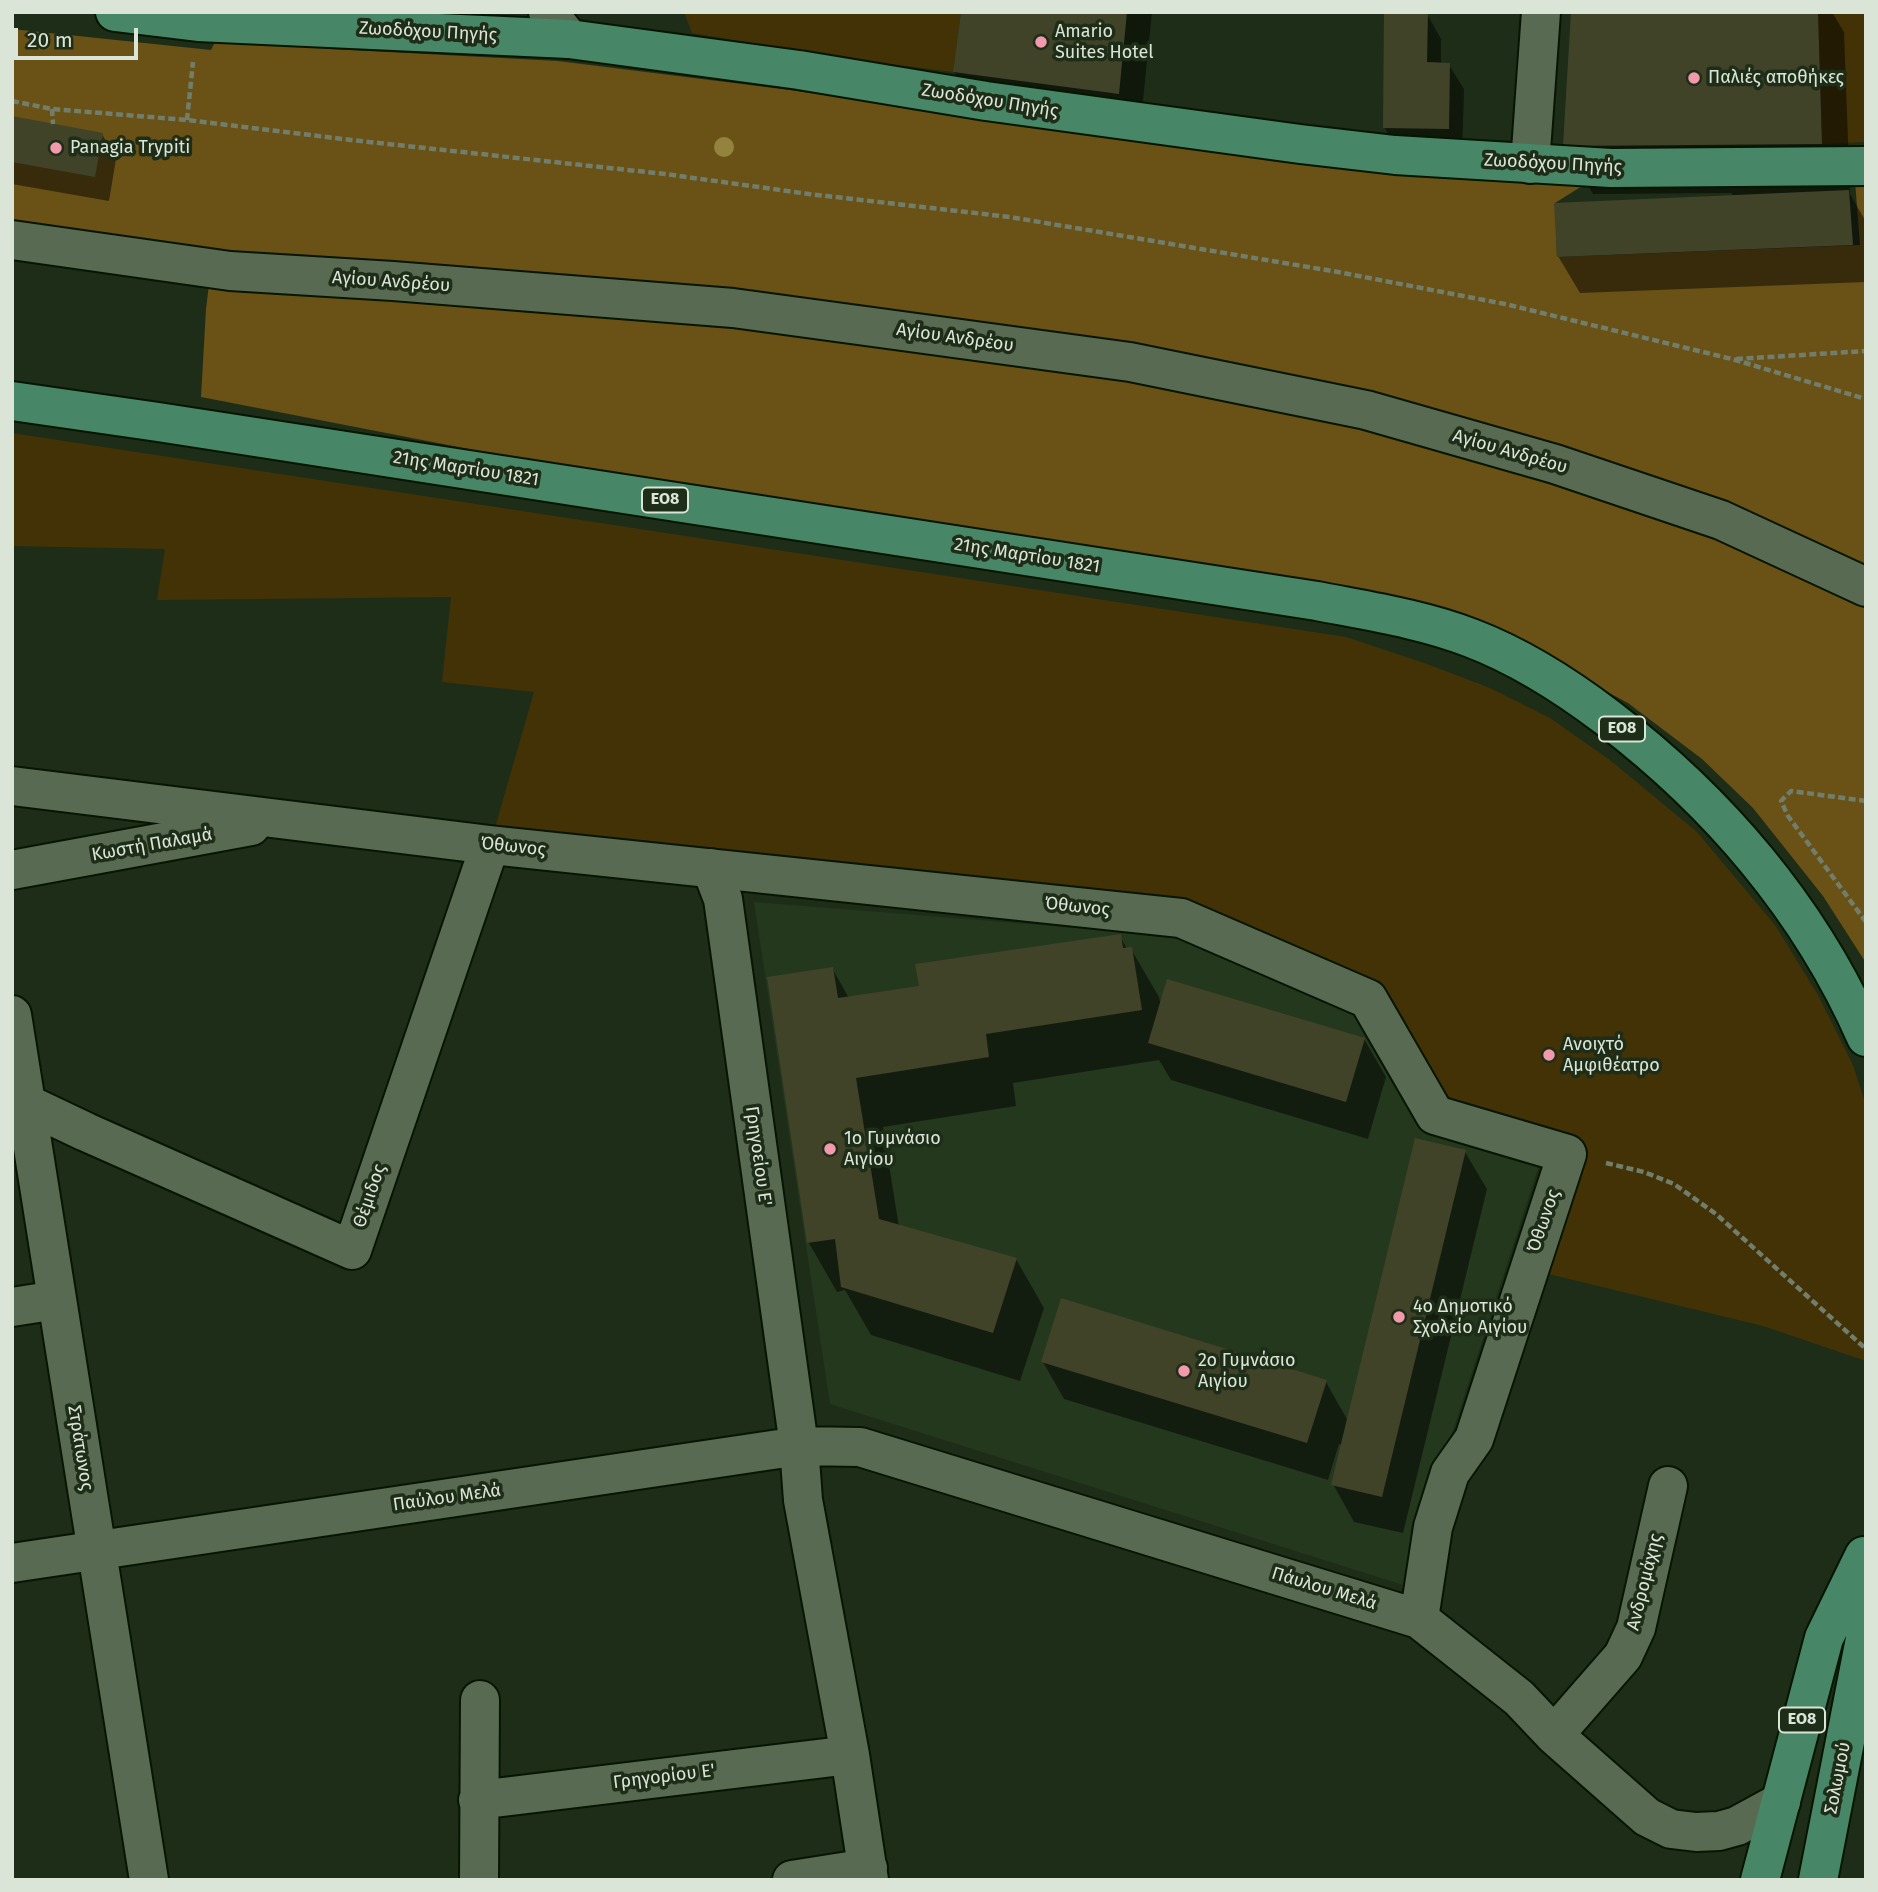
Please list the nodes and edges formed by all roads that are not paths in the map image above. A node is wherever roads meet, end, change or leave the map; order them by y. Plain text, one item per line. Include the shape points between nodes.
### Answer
1 (116, 12) edge
2 (1541, 12) edge
3 (558, 26) edge
4 (1530, 163) junction
5 (1866, 166) edge
6 (12, 240) edge
7 (12, 401) edge
8 (1866, 587) edge
9 (12, 786) edge
10 (291, 819) junction
11 (489, 845) junction
12 (710, 868) junction
13 (12, 870) edge
14 (12, 1016) edge
15 (1866, 1037) edge
16 (27, 1104) junction
17 (57, 1300) junction
18 (12, 1307) edge
19 (799, 1446) junction
20 (1668, 1486) dead end
21 (96, 1550) junction
22 (1865, 1553) edge
23 (12, 1563) edge
24 (1419, 1619) junction
25 (480, 1700) dead end
26 (1554, 1735) junction
27 (850, 1755) junction
28 (478, 1800) junction
29 (1782, 1802) junction
30 (868, 1874) edge
31 (1821, 1876) edge
32 (149, 1880) edge
33 (479, 1880) edge
34 (792, 1880) edge
35 (1760, 1880) edge

1 - 3 main road, Ζωοδόχου Πηγής via 198,22
2 - 4 street
3 - 4 main road, Ζωοδόχου Πηγής via 986,101 1395,155
4 - 5 main road, Ζωοδόχου Πηγής via 1611,168
6 - 8 street, Αγίου Ανδρέου via 230,271 733,308 1130,362 1366,410 1555,464 1721,520
7 - 15 main road, 21ης Μαρτίου 1821 / ΕΟ8 via 1317,601 1409,619 1470,638 1521,660 1567,688 1633,737 1718,814 1796,912 1839,981
9 - 10 street, Όθωνος
10 - 11 street, Όθωνος
10 - 13 street, Κωστή Παλαμά
11 - 12 street, Όθωνος
11 - 16 street, Θέμιδος via 352,1250
12 - 19 street, Γρηγοείου Ε' via 723,899
12 - 24 street, Όθωνος via 1181,918 1368,999 1434,1115 1567,1154 1474,1439 1450,1473 1433,1527
14 - 16 street, Στράτωνος
16 - 17 street, Στράτωνος
17 - 18 street
17 - 21 street, Στράτωνος
19 - 21 street, Παύλου Μελά
19 - 24 street, Πάυλου Μελά via 860,1447
19 - 27 street via 803,1500
20 - 26 street, Ανδρομάχης via 1628,1646
21 - 23 street, Παύλου Μελά
21 - 32 street, Στράτωνος
22 - 29 main road, Σολωμού / ΕΟ8 via 1824,1638
22 - 31 main road, Σολωμού / ΕΟ8 via 1865,1639
24 - 26 street, Πάυλου Μελά via 1519,1698
25 - 28 street
26 - 29 street, Πάυλου Μελά via 1647,1817 1671,1829 1719,1831
27 - 28 street, Γρηγορίου Ε'
27 - 30 street
28 - 33 street
29 - 35 main road, Σολωμού / ΕΟ8
30 - 34 street

